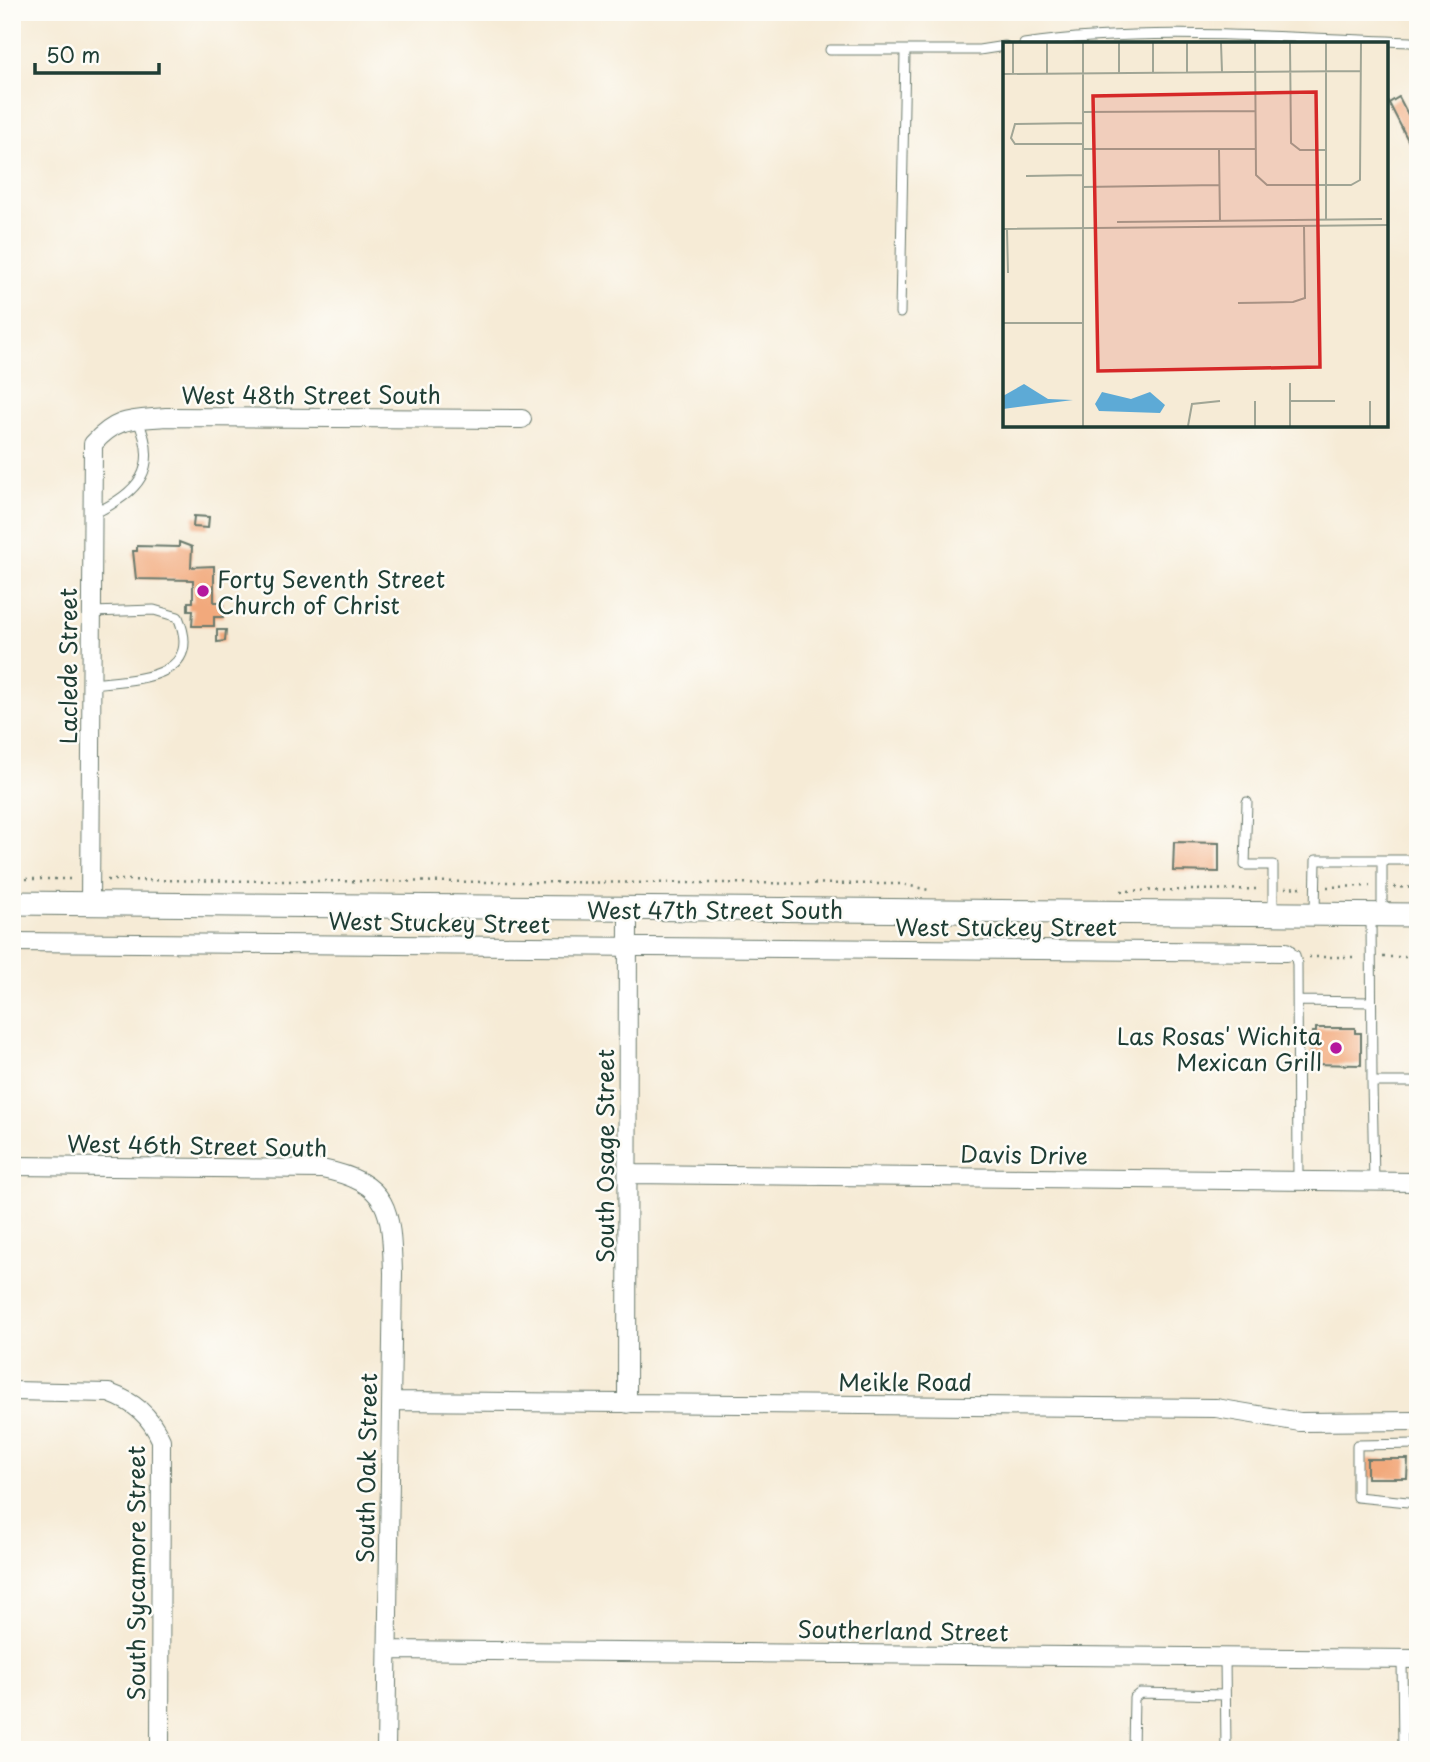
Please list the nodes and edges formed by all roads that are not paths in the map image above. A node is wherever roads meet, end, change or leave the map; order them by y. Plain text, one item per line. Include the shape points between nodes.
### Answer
1 (1077, 40) edge
2 (1250, 40) edge
3 (1050, 42) edge
4 (1317, 42) edge
5 (1388, 44) edge
6 (1417, 45) edge
7 (1003, 47) edge
8 (830, 50) dead end
9 (905, 52) junction
10 (900, 313) dead end
11 (137, 419) junction
12 (522, 419) dead end
13 (104, 432) joint
14 (93, 514) junction
15 (92, 611) junction
16 (92, 684) junction
17 (1247, 802) dead end
18 (1382, 860) junction
19 (1418, 860) edge
20 (12, 903) edge
21 (90, 904) junction
22 (628, 909) junction
23 (1273, 914) junction
24 (1315, 914) junction
25 (1377, 914) junction
26 (1418, 915) edge
27 (12, 942) edge
28 (627, 948) junction
29 (1286, 952) joint
30 (1298, 1001) junction
31 (1371, 1002) junction
32 (1372, 1082) junction
33 (1418, 1082) edge
34 (12, 1166) edge
35 (629, 1174) junction
36 (1298, 1181) junction
37 (1374, 1182) junction
38 (1418, 1182) edge
39 (375, 1192) joint
40 (12, 1391) edge
41 (391, 1401) junction
42 (627, 1404) junction
43 (1418, 1421) edge
44 (1418, 1444) edge
45 (1418, 1503) edge
46 (388, 1650) junction
47 (1225, 1657) junction
48 (1410, 1659) edge
49 (1226, 1695) junction
50 (160, 1750) edge
51 (386, 1750) edge
52 (1133, 1750) edge
53 (1226, 1750) edge
54 (1403, 1750) edge

1 - 2 lane
1 - 3 lane
2 - 4 lane
5 - 6 lane
7 - 9 lane
8 - 9 lane
9 - 10 lane
11 - 12 street, West 48th Street South
11 - 13 street, West 48th Street South via 123,420
11 - 14 lane via 149,454 145,472 121,501
13 - 14 street, Laclede Street via 93,444
14 - 15 street, Laclede Street
15 - 16 street, Laclede Street
15 - 16 lane via 154,610 178,617 183,653 175,666 153,676
16 - 21 street, Laclede Street
17 - 23 lane via 1245,865 1273,865
18 - 19 lane
18 - 24 lane via 1316,860
18 - 25 lane
20 - 21 street, West 47th Street South
21 - 22 street, West 47th Street South
22 - 23 street, West 47th Street South
22 - 28 street, South Osage Street
23 - 24 street, West 47th Street South
24 - 25 street, West 47th Street South
25 - 26 street, West 47th Street South
25 - 31 lane
27 - 28 street, West Stuckey Street
28 - 29 street, West Stuckey Street
28 - 35 street, South Osage Street
29 - 30 lane via 1296,957
30 - 31 lane
30 - 36 lane
31 - 32 lane
32 - 33 lane
32 - 37 lane
34 - 39 street, West 46th Street South via 322,1169 343,1173
35 - 36 street, Davis Drive
35 - 42 street, South Osage Street
36 - 37 street, Davis Drive
37 - 38 street, Davis Drive
39 - 41 street, South Oak Street via 385,1204 392,1235
40 - 50 street, South Sycamore Street via 109,1393 147,1416 161,1440
41 - 42 street, Meikle Road
41 - 46 street, South Oak Street
42 - 43 street, Meikle Road via 1210,1408 1300,1422
44 - 45 lane via 1357,1446 1357,1496
46 - 47 street, Southerland Street
46 - 51 street, South Oak Street
47 - 48 street, Southerland Street
47 - 49 lane
48 - 54 lane
49 - 52 lane via 1140,1693 1134,1698
49 - 53 lane

